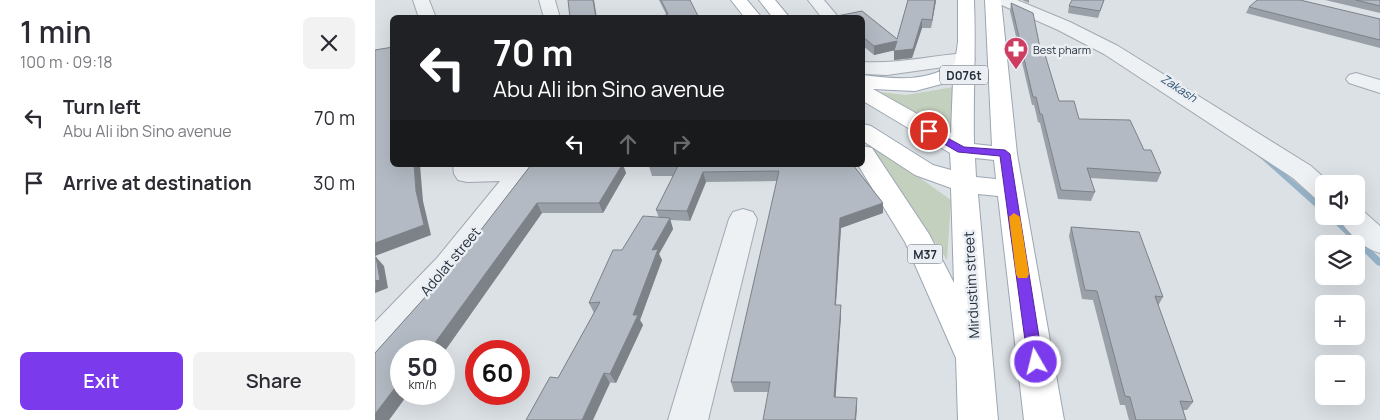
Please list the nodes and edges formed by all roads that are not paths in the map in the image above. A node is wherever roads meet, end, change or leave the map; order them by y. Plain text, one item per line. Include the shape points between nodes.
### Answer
1 (421, 0) edge
2 (547, 0) edge
3 (739, 0) edge
4 (768, 0) edge
5 (816, 0) edge
6 (965, 0) edge
7 (993, 0) edge
8 (1003, 0) edge
9 (426, 15) edge
10 (551, 15) edge
11 (752, 15) edge
12 (780, 15) edge
13 (828, 15) edge
14 (965, 63) junction
15 (865, 68) edge
16 (1355, 79) dead end
17 (865, 81) edge
18 (1380, 87) edge
19 (865, 93) edge
20 (865, 132) edge
21 (962, 150) junction
22 (1005, 154) junction
23 (865, 156) edge
24 (465, 167) edge
25 (523, 169) edge
26 (965, 184) junction
27 (1315, 184) edge
28 (1010, 189) junction
29 (743, 219) dead end
30 (1361, 225) edge
31 (1380, 243) edge
32 (375, 346) edge
33 (975, 361) junction
34 (688, 420) edge
35 (978, 420) edge
36 (1045, 420) edge

1 - 9 street
2 - 10 street
3 - 11 main road
4 - 12 main road
5 - 13 street
6 - 14 main road, D076t
7 - 22 main road, D076t
8 - 27 street via 1111,50 1302,172
14 - 15 street via 937,61 887,70
14 - 17 main road via 944,78 909,87
14 - 21 main road, D076t
16 - 18 street
19 - 21 main road
20 - 26 main road via 924,170
21 - 22 main road
21 - 26 main road, Mirdustim street / M37
22 - 28 main road
23 - 33 main road, M37 via 919,241
24 - 25 street, Adolat street via 467,174
25 - 32 street, Adolat street via 448,266
26 - 28 main road
26 - 33 main road, Mirdustim street / M37
28 - 36 main road
29 - 34 street
30 - 31 street
33 - 35 main road, Mirdustim street / M37

